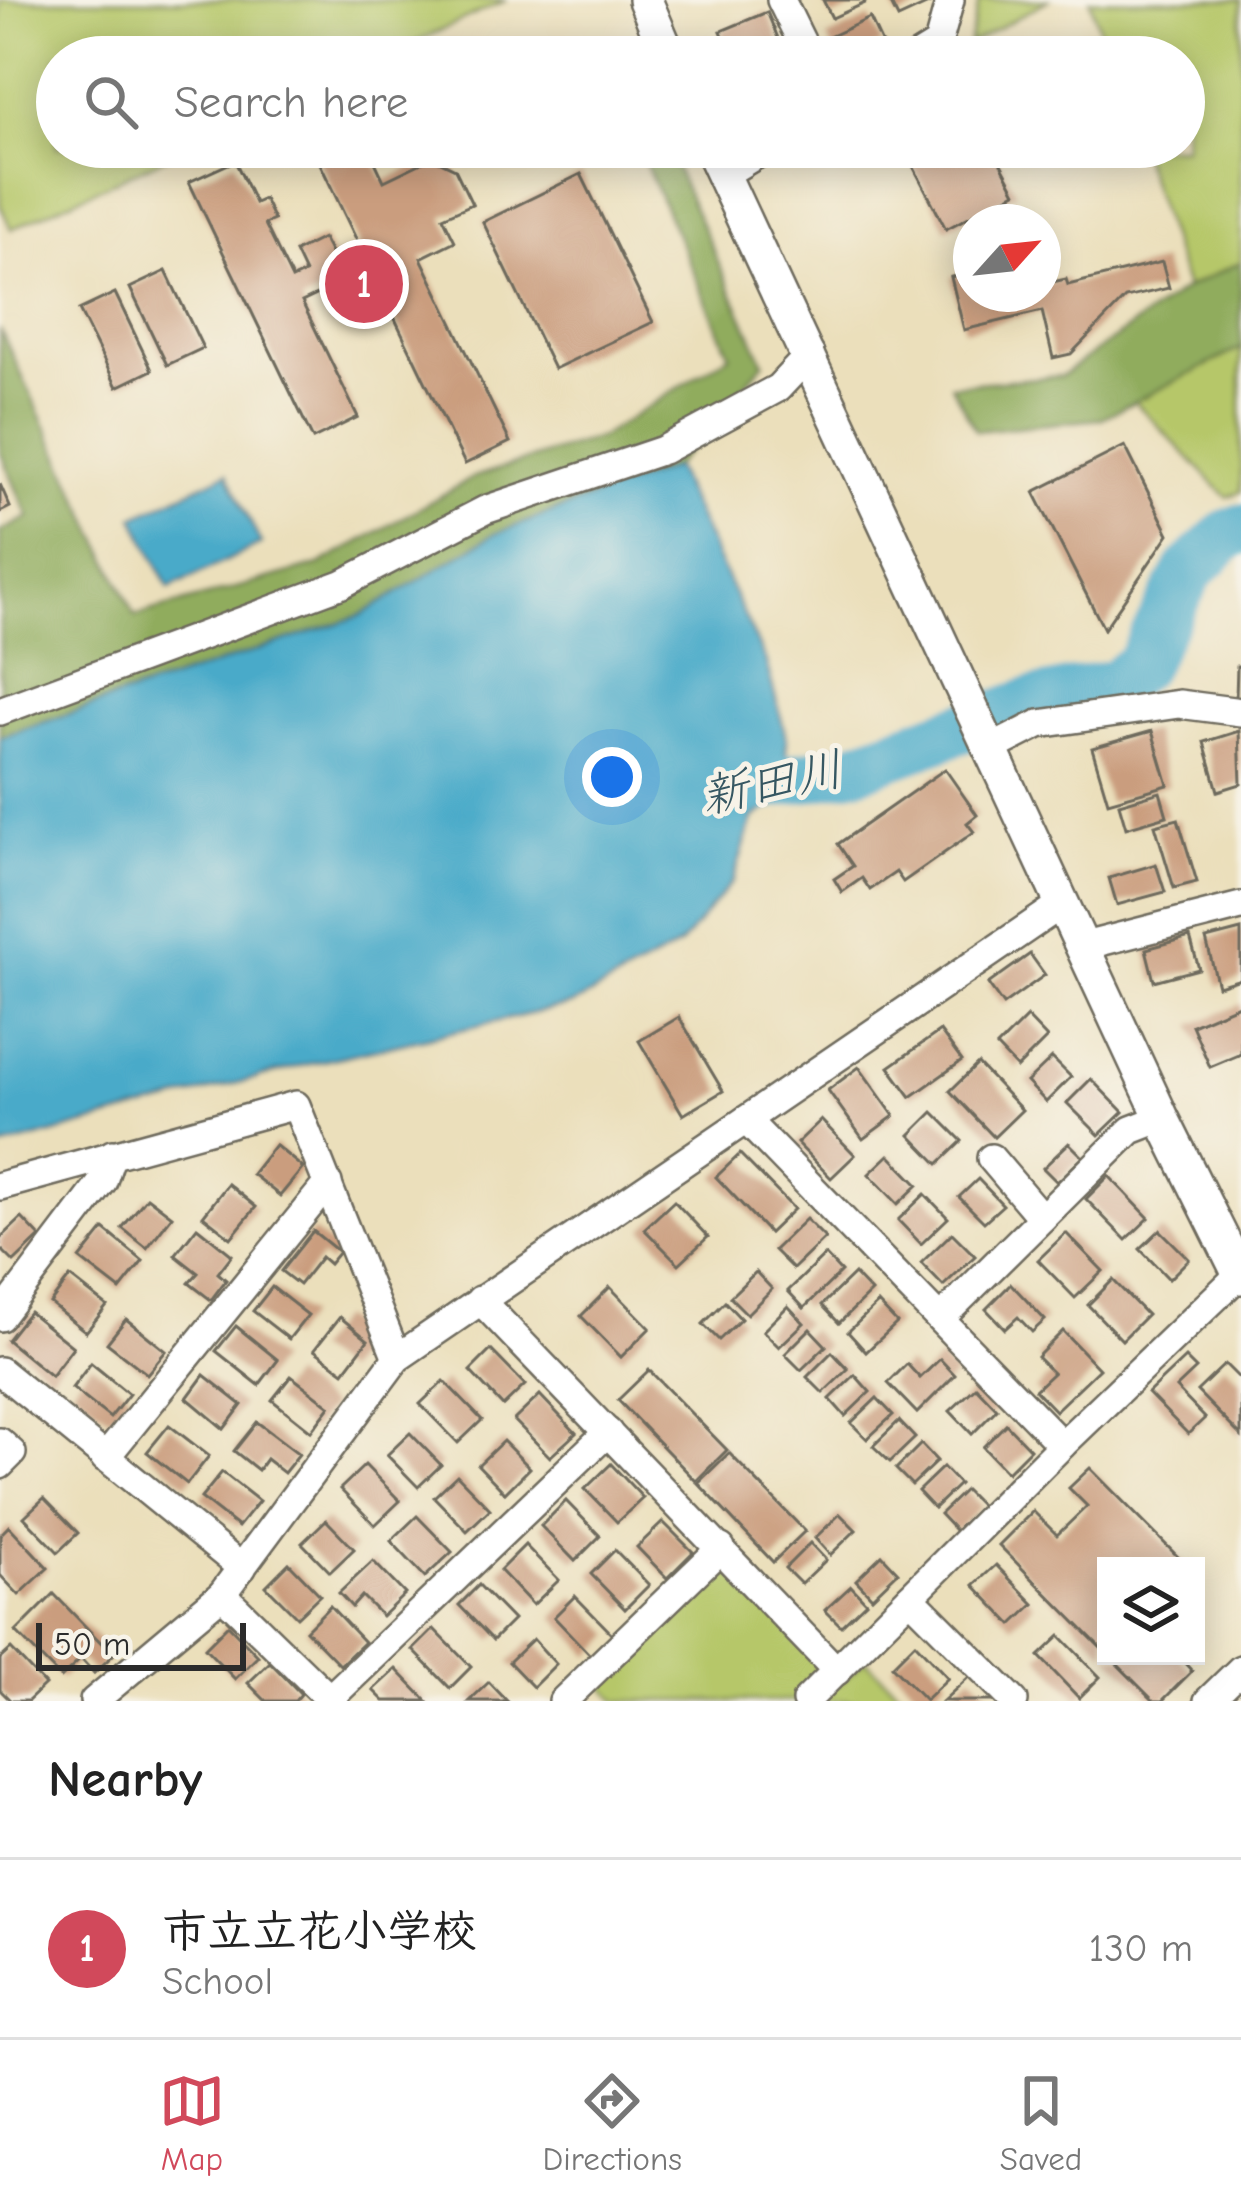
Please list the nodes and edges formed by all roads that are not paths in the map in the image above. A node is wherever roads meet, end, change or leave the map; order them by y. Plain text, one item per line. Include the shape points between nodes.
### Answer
1 (645, 0) edge
2 (781, 0) edge
3 (950, 0) edge
4 (660, 36) edge
5 (799, 36) edge
6 (940, 36) edge
7 (720, 168) edge
8 (810, 354) junction
9 (0, 711) edge
10 (1241, 712) edge
11 (992, 748) junction
12 (1062, 904) junction
13 (1241, 906) edge
14 (1084, 946) junction
15 (1162, 1118) junction
16 (746, 1120) junction
17 (112, 1154) junction
18 (992, 1158) dead end
19 (328, 1183) junction
20 (0, 1186) edge
21 (1042, 1218) junction
22 (1240, 1276) edge
23 (480, 1300) junction
24 (0, 1316) edge
25 (940, 1319) junction
26 (398, 1358) junction
27 (0, 1371) edge
28 (608, 1432) junction
29 (0, 1442) edge
30 (1062, 1445) junction
31 (105, 1457) junction
32 (0, 1465) edge
33 (721, 1548) junction
34 (242, 1568) junction
35 (222, 1594) junction
36 (910, 1597) junction
37 (1241, 1670) edge
38 (837, 1671) junction
39 (584, 1680) junction
40 (330, 1700) edge
41 (94, 1701) edge
42 (562, 1701) edge
43 (604, 1701) edge
44 (806, 1701) edge
45 (1014, 1701) edge
46 (1208, 1701) edge

1 - 4 street
2 - 5 street
3 - 6 street
7 - 8 street
8 - 9 street via 778,388 663,451 485,510 342,584
8 - 11 street
10 - 11 street via 1179,704 1039,724
11 - 12 street
12 - 14 street
12 - 16 street
13 - 14 street
14 - 15 street
15 - 21 street via 1131,1130
15 - 22 street
16 - 23 street
16 - 25 street
17 - 19 street via 296,1106
17 - 20 street
17 - 24 street via 103,1181
18 - 21 street
19 - 26 street
19 - 31 street
21 - 25 street
22 - 30 street
23 - 26 street
23 - 28 street
25 - 30 street
26 - 34 street
27 - 31 street
28 - 33 street
28 - 40 street
29 - 32 street via 12,1453
30 - 36 street
31 - 34 street
33 - 38 street
33 - 39 street
34 - 35 street
35 - 40 street
35 - 41 street
36 - 38 street
36 - 45 street
37 - 46 street
38 - 44 street
39 - 42 street
39 - 43 street

